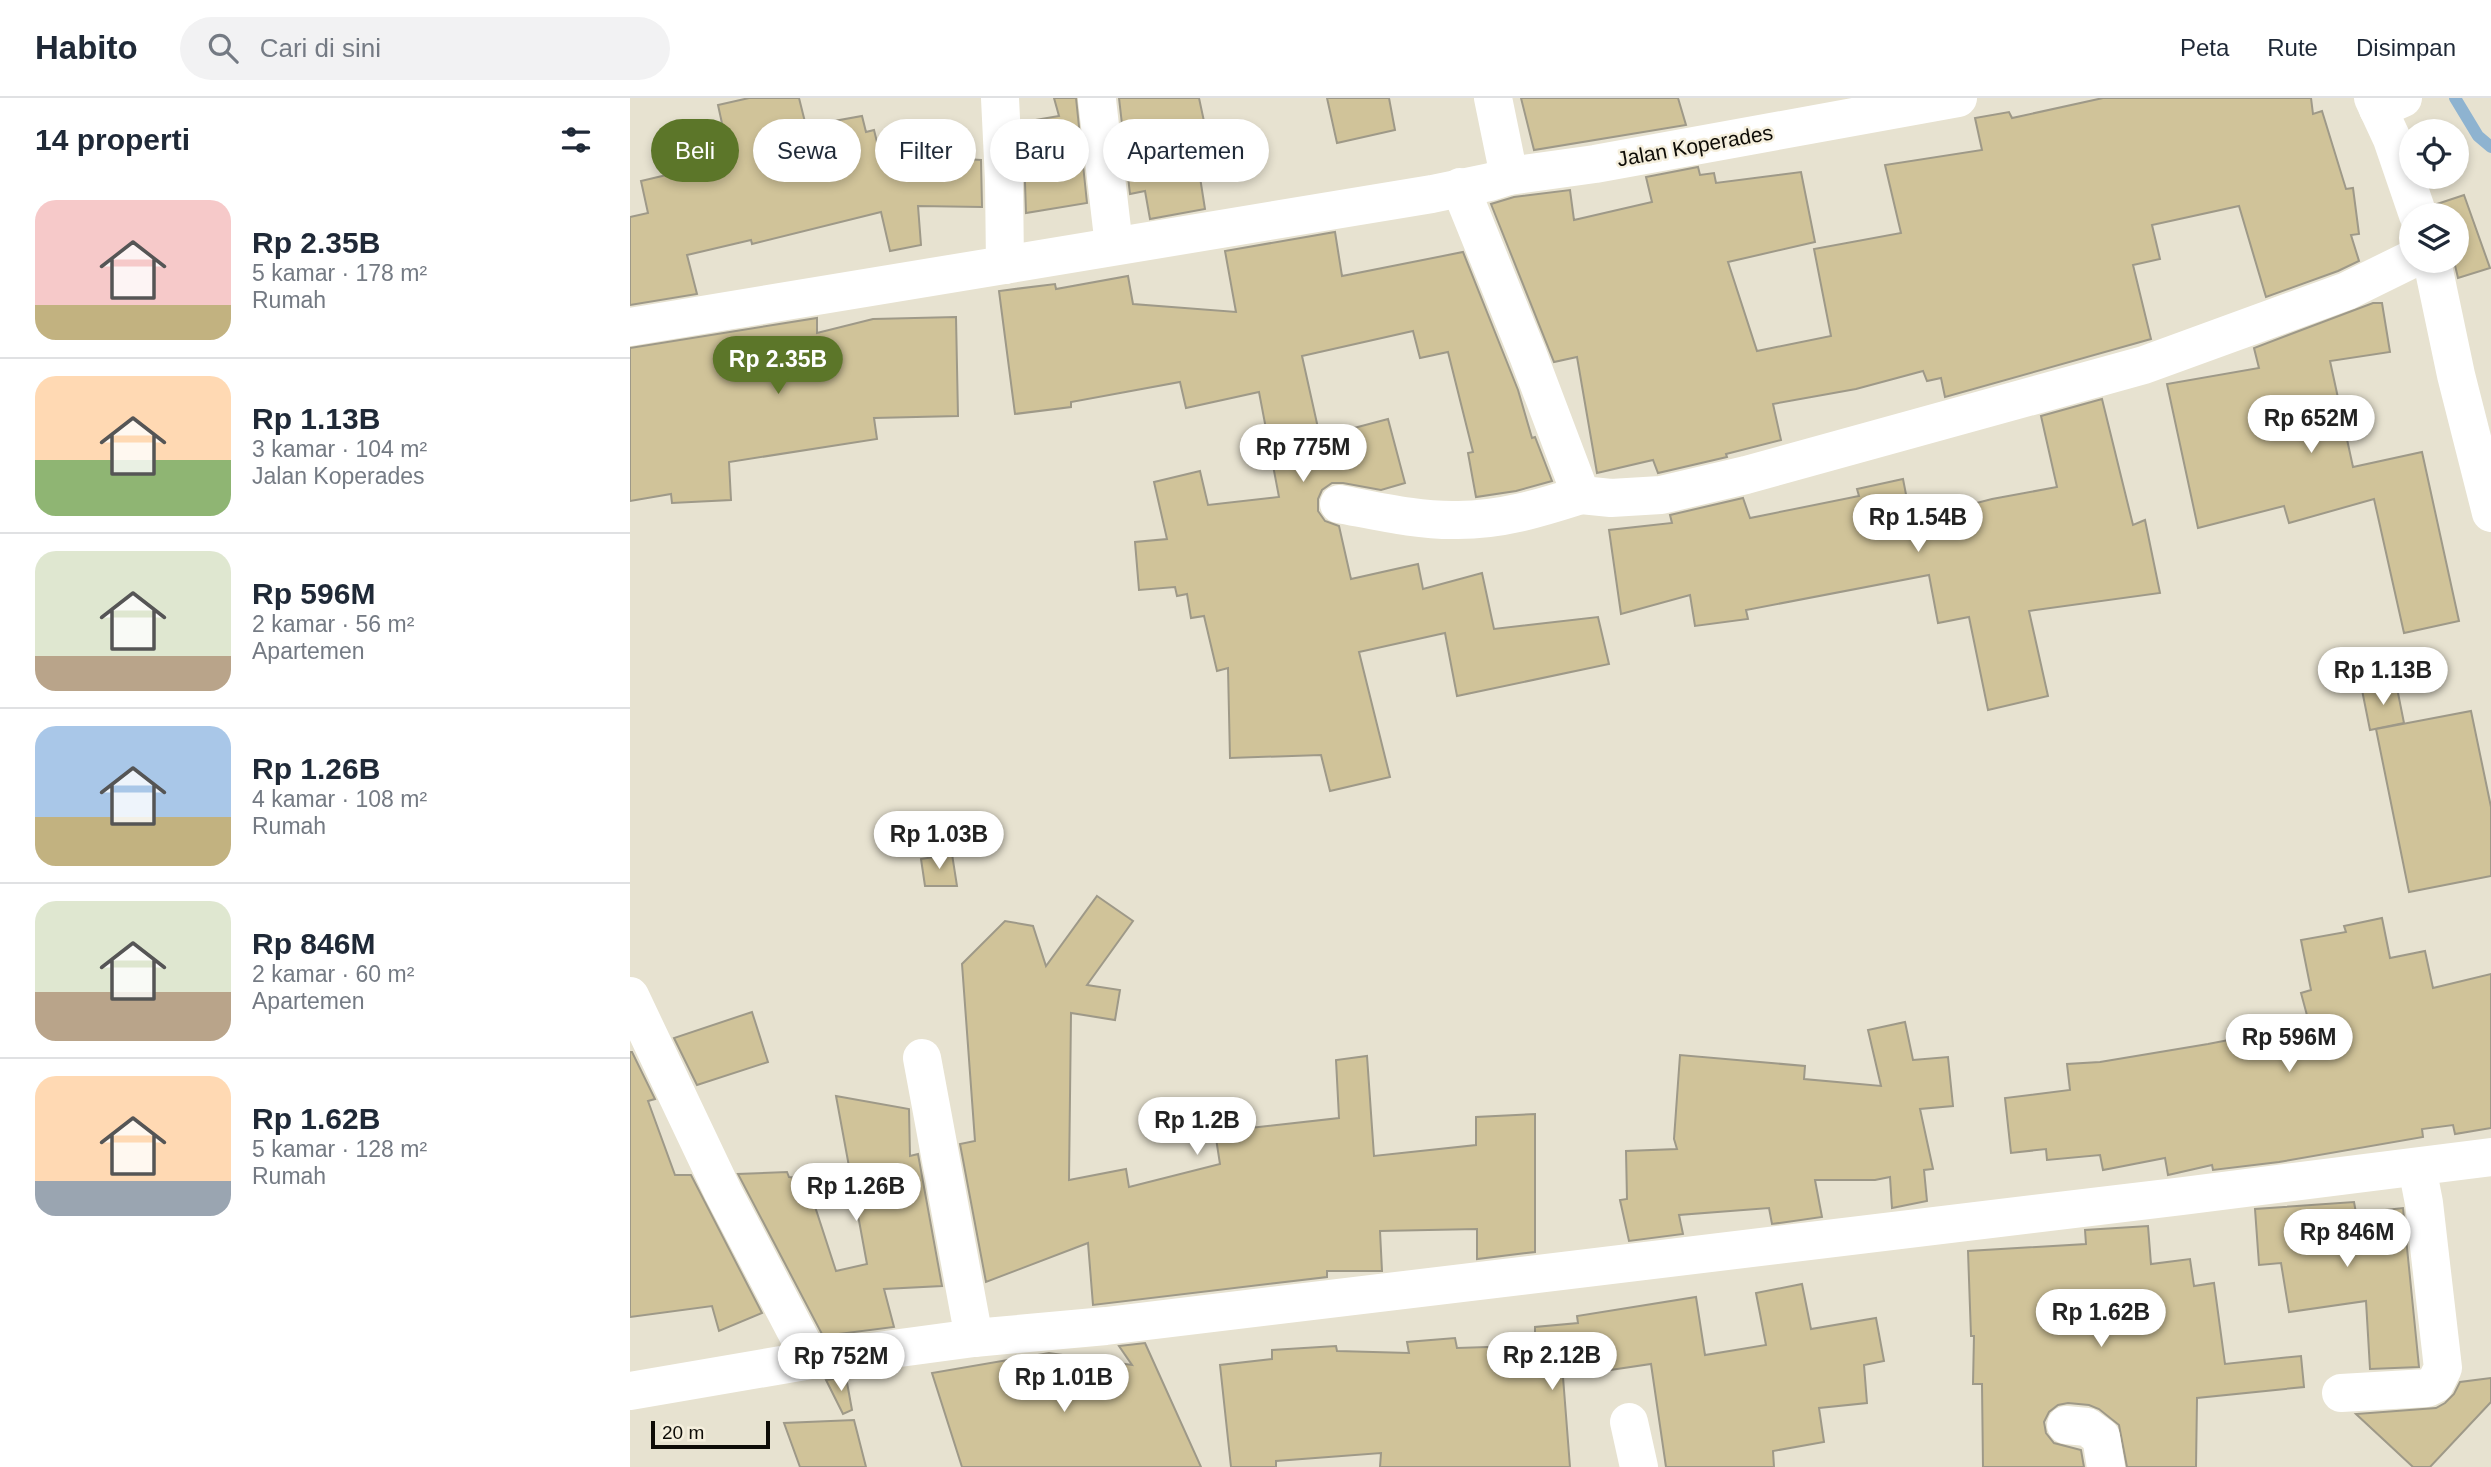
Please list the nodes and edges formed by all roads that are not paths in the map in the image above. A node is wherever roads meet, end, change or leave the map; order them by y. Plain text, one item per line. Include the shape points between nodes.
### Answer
1 (1000, 98) edge
2 (1493, 98) edge
3 (1958, 98) edge
4 (1097, 100) dead end
5 (2384, 102) edge
6 (1508, 176) junction
7 (1460, 187) junction
8 (2413, 203) edge
9 (1114, 246) junction
10 (1005, 265) junction
11 (2399, 265) edge
12 (2435, 273) edge
13 (630, 327) edge
14 (1581, 495) junction
15 (1339, 504) dead end
16 (2491, 513) edge
17 (630, 996) edge
18 (922, 1058) dead end
19 (2491, 1157) edge
20 (2417, 1167) junction
21 (974, 1338) junction
22 (811, 1360) junction
23 (630, 1391) edge
24 (2342, 1393) dead end
25 (1629, 1422) dead end
26 (2066, 1425) dead end
27 (1639, 1467) edge
28 (2106, 1467) edge

1 - 10 street
2 - 6 street
3 - 6 street, Jalan Koperades
4 - 9 street
5 - 8 street
6 - 7 street, Jalan Koperades
7 - 9 street, Jalan Koperades
7 - 14 street
9 - 10 street, Jalan Koperades
10 - 13 street, Jalan Koperades
11 - 14 street via 2347,291 2144,365 1661,495
12 - 16 street
14 - 15 street via 1525,513 1458,520
17 - 22 street via 723,1192
18 - 21 street
19 - 20 street
20 - 21 street
20 - 24 street via 2442,1368 2435,1384 2427,1388
21 - 22 street
22 - 23 street
25 - 27 street
26 - 28 street via 2087,1427 2101,1437

